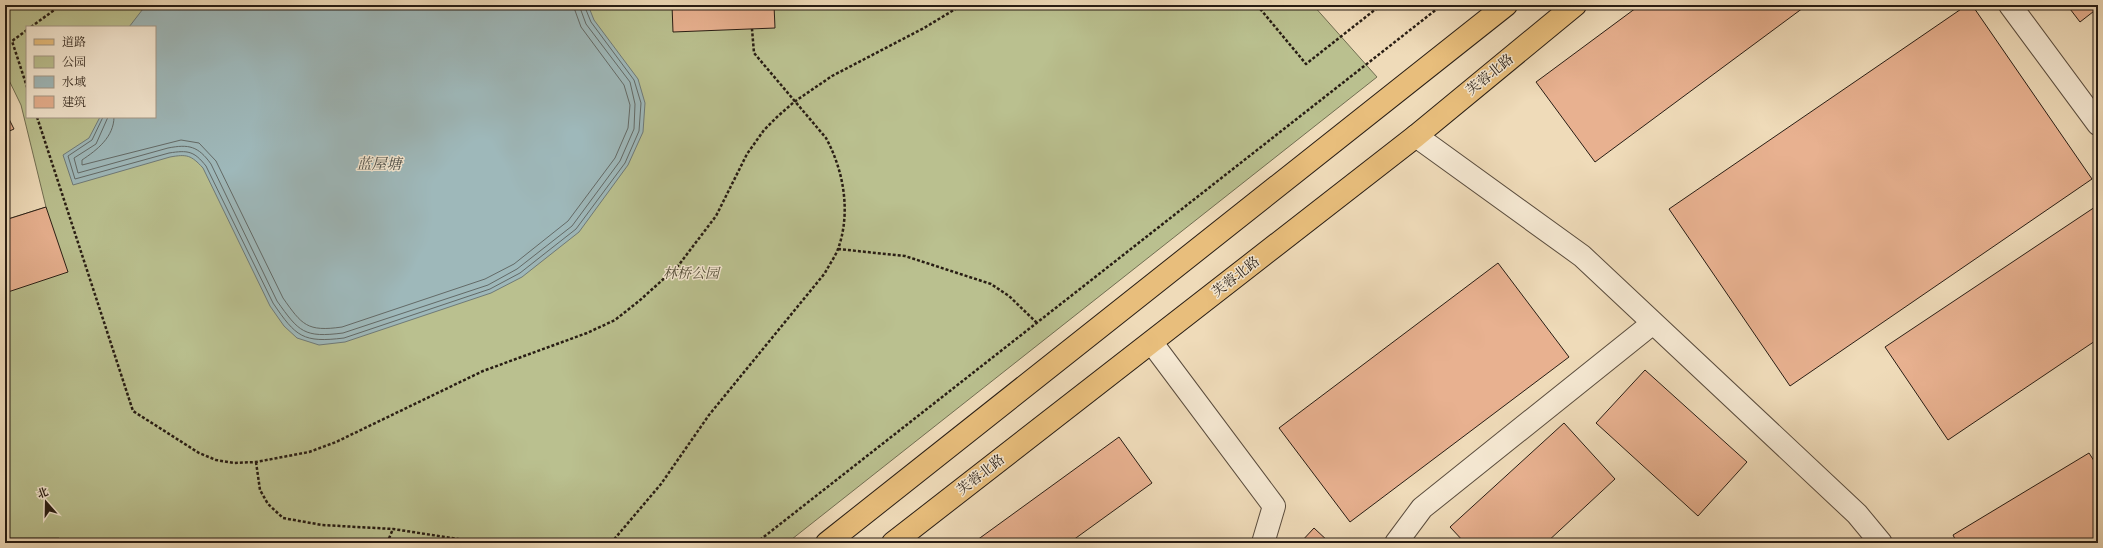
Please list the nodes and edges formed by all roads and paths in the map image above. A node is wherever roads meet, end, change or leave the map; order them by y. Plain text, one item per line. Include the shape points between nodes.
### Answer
1 (61, 5) edge
2 (962, 5) edge
3 (1257, 5) edge
4 (1381, 5) edge
5 (1442, 5) edge
6 (1575, 5) edge
7 (2010, 5) edge
8 (1496, 8) edge
9 (32, 26) edge
10 (752, 29) dead end
11 (26, 31) edge
12 (26, 84) edge
13 (794, 102) junction
14 (37, 118) edge
15 (2098, 124) edge
16 (1416, 136) junction
17 (838, 249) junction
18 (1037, 323) junction
19 (1653, 323) junction
20 (1152, 342) junction
21 (256, 462) junction
22 (393, 529) junction
23 (387, 543) edge
24 (485, 543) edge
25 (611, 543) edge
26 (756, 543) edge
27 (827, 543) edge
28 (894, 543) edge
29 (1263, 543) edge
30 (1396, 543) edge
31 (1881, 543) edge

1 - 9 path
2 - 13 path via 832,76
3 - 4 path via 1306,64
5 - 18 path
6 - 16 main road, 芙蓉北路
7 - 15 street
8 - 27 main road
10 - 13 path via 754,53
11 - 12 path via 12,41
13 - 17 path via 826,138 840,170 844,203
13 - 21 path via 764,130 748,154 716,216 678,266 615,320 483,371 336,442 309,452
14 - 21 path via 133,411 199,453 216,460 234,463
16 - 19 street via 1582,256
16 - 20 main road, 芙蓉北路
17 - 18 path via 905,256 992,284 1009,296
17 - 25 path via 825,273 709,416 661,484
18 - 26 path
19 - 30 street via 1422,508
19 - 31 street via 1857,514
20 - 28 main road, 芙蓉北路
20 - 29 street via 1274,506
21 - 22 path via 260,490 268,504 283,518 322,525
22 - 23 path
22 - 24 path

